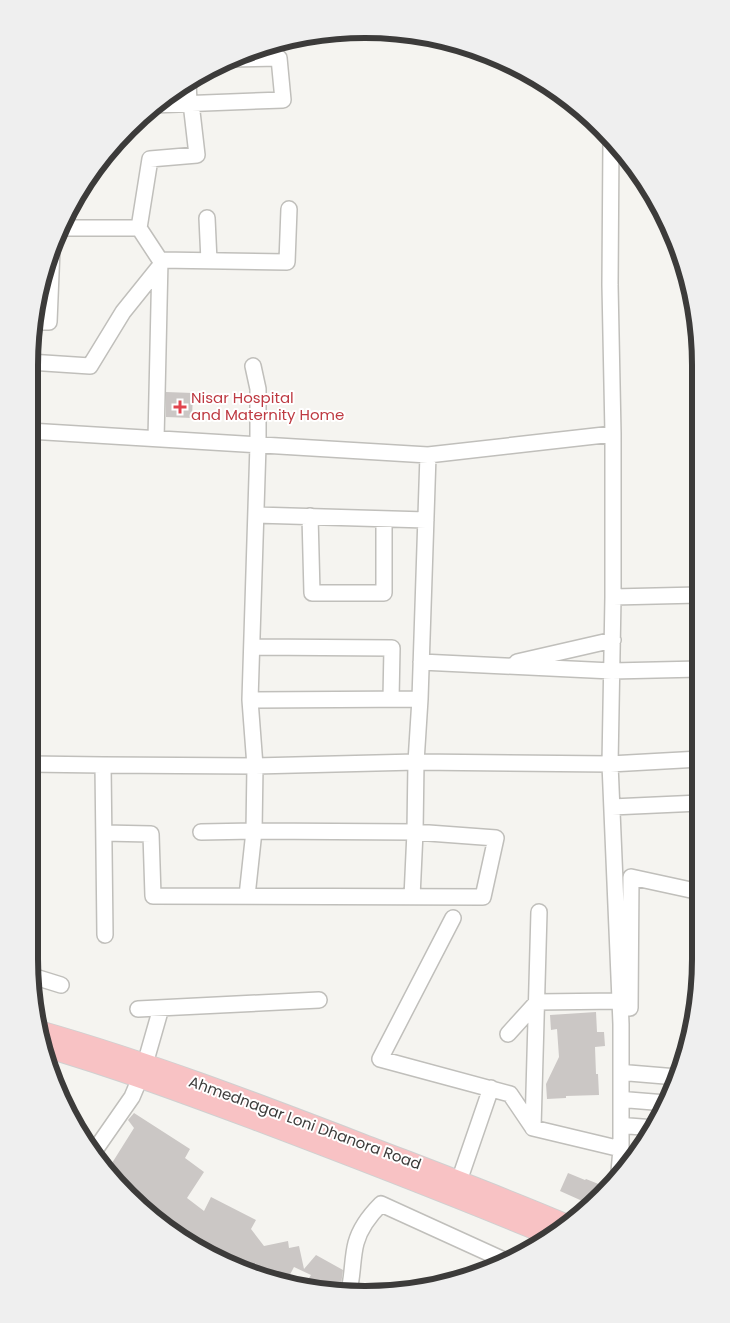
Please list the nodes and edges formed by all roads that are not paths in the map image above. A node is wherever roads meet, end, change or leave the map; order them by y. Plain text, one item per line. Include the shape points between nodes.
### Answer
1 (250, 59) edge
2 (189, 89) edge
3 (190, 103) junction
4 (167, 104) edge
5 (611, 149) edge
6 (290, 208) dead end
7 (208, 218) dead end
8 (67, 228) edge
9 (139, 228) junction
10 (209, 260) junction
11 (160, 263) junction
12 (51, 273) edge
13 (40, 322) edge
14 (38, 363) edge
15 (253, 366) dead end
16 (38, 431) edge
17 (613, 434) junction
18 (156, 438) junction
19 (258, 445) junction
20 (428, 455) junction
21 (256, 515) junction
22 (310, 516) junction
23 (384, 519) junction
24 (426, 520) junction
25 (692, 595) edge
26 (613, 597) junction
27 (613, 640) junction
28 (252, 647) junction
29 (422, 662) junction
30 (500, 666) junction
31 (692, 669) edge
32 (612, 671) junction
33 (250, 700) junction
34 (391, 700) junction
35 (420, 700) junction
36 (692, 759) edge
37 (416, 762) junction
38 (38, 764) edge
39 (610, 764) junction
40 (103, 765) junction
41 (255, 766) junction
42 (692, 803) edge
43 (612, 807) junction
44 (254, 831) junction
45 (201, 832) dead end
46 (415, 832) junction
47 (104, 834) junction
48 (692, 890) edge
49 (248, 896) junction
50 (412, 897) junction
51 (539, 912) dead end
52 (453, 918) dead end
53 (105, 936) dead end
54 (38, 978) edge
55 (61, 984) dead end
56 (319, 1000) dead end
57 (620, 1001) junction
58 (537, 1002) junction
59 (161, 1008) junction
60 (138, 1009) dead end
61 (47, 1033) edge
62 (508, 1034) dead end
63 (51, 1048) edge
64 (143, 1071) junction
65 (629, 1072) junction
66 (670, 1076) edge
67 (491, 1088) junction
68 (629, 1100) junction
69 (659, 1102) edge
70 (629, 1126) junction
71 (645, 1127) edge
72 (533, 1128) junction
73 (98, 1146) edge
74 (628, 1153) edge
75 (628, 1153) edge
76 (628, 1154) edge
77 (459, 1181) junction
78 (559, 1221) edge
79 (543, 1233) edge
80 (498, 1257) edge
81 (350, 1285) edge

1 - 3 street via 279,58 283,100
2 - 3 street
3 - 4 street
3 - 9 street via 197,155 150,160
5 - 17 street
6 - 10 street via 288,262
7 - 10 street
8 - 9 street
9 - 11 street
10 - 11 street
11 - 14 street via 123,312 90,366
11 - 18 street
12 - 13 street via 49,322
15 - 19 street via 258,389
16 - 18 street
17 - 20 street
17 - 26 street
18 - 19 street
19 - 20 street
19 - 21 street
20 - 24 street
21 - 22 street
21 - 28 street
22 - 23 street
22 - 23 street via 312,593 384,593
23 - 24 street
24 - 29 street
25 - 26 street
26 - 27 street
27 - 30 street
27 - 32 street
28 - 33 street
28 - 34 street via 392,648
29 - 30 street
29 - 35 street
30 - 32 street
31 - 32 street
32 - 39 street
33 - 34 street
33 - 41 street
34 - 35 street
35 - 37 street
36 - 39 street
37 - 39 street
37 - 41 street
37 - 46 street
38 - 40 street
39 - 43 street
40 - 41 street
40 - 47 street
41 - 44 street
42 - 43 street
43 - 57 street
44 - 45 street
44 - 46 street
44 - 49 street
46 - 50 street
46 - 50 street via 496,838 483,897
47 - 49 street via 151,834 152,896
47 - 53 street
48 - 65 street via 631,877
49 - 50 street
51 - 58 street
52 - 67 street via 380,1059
54 - 55 street
56 - 59 street
57 - 58 street
57 - 74 street
58 - 62 street
58 - 72 street
59 - 60 street
59 - 64 street
61 - 64 main road, Ahmednagar Loni Dhanora Road via 96,1047
63 - 64 main road, Ahmednagar Loni Dhanora Road
64 - 73 street via 132,1097
64 - 77 main road, Ahmednagar Loni Dhanora Road via 295,1118
64 - 79 main road, Ahmednagar Loni Dhanora Road
65 - 66 street
65 - 68 street
67 - 72 street via 510,1094
67 - 77 street
68 - 69 street
68 - 70 street
70 - 71 street
70 - 75 street
72 - 76 street
77 - 78 main road, Ahmednagar Loni Dhanora Road
80 - 81 street via 381,1204 368,1217 356,1243

